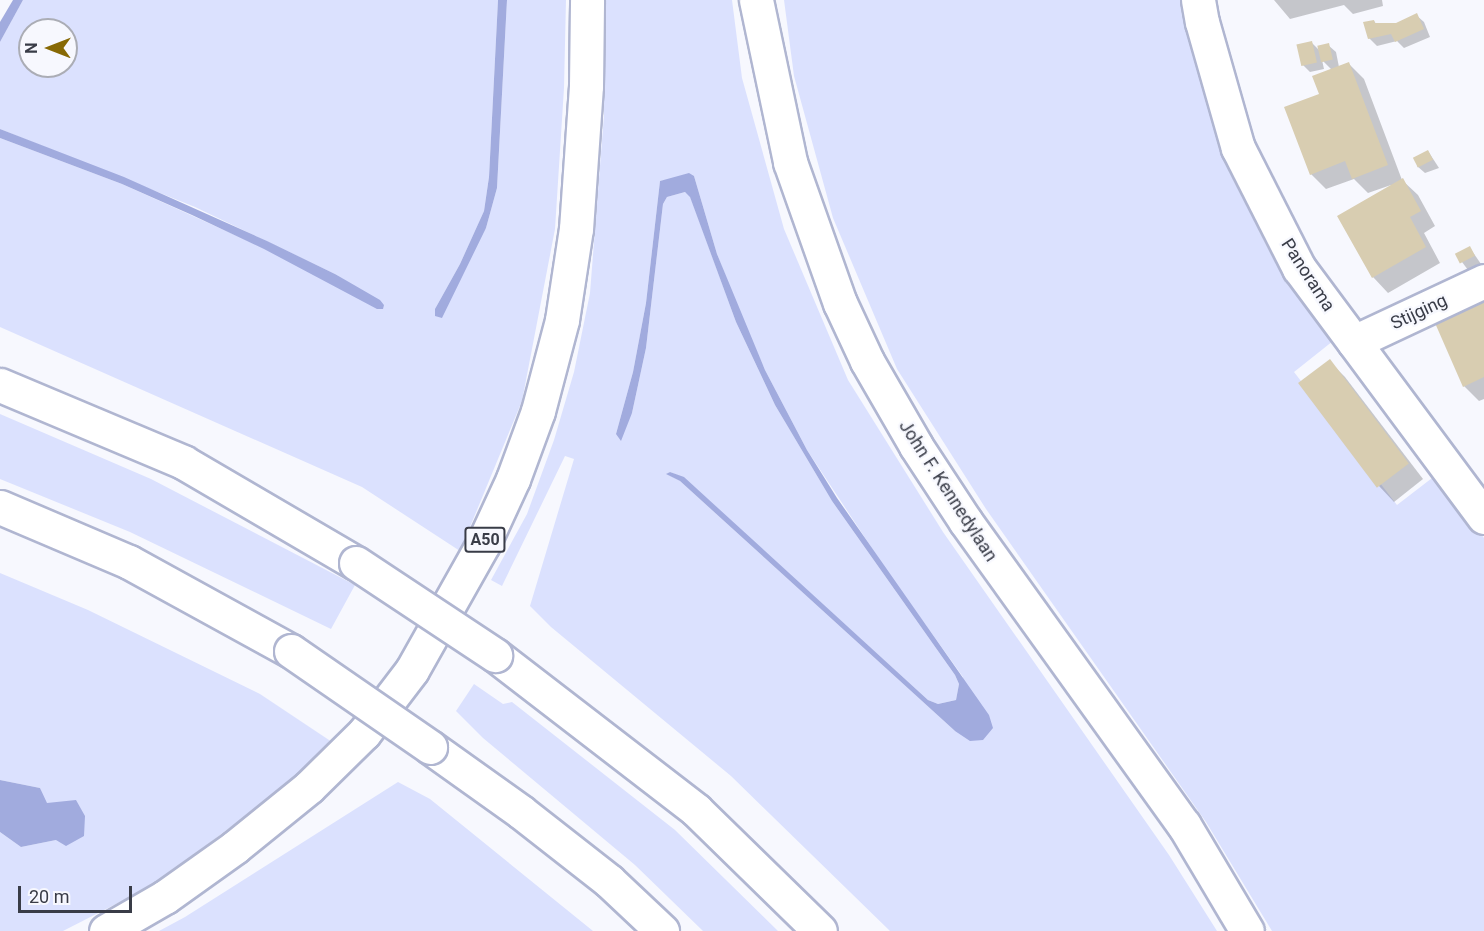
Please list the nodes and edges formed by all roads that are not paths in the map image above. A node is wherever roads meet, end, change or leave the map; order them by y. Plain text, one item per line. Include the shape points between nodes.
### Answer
1 (587, 0) edge
2 (756, 0) edge
3 (1198, 0) edge
4 (1484, 281) edge
5 (1354, 342) junction
6 (0, 385) edge
7 (0, 507) edge
8 (1484, 517) edge
9 (106, 931) edge
10 (662, 931) edge
11 (820, 931) edge
12 (1247, 931) edge

1 - 9 main road, A50 via 586,86 576,229 562,320 534,421 483,544 412,670 364,733 309,788 236,848 165,897
2 - 12 main road, John F. Kennedylaan via 789,162 840,303 867,361 966,522 1184,825
3 - 5 main road, Panorama via 1238,148 1299,268
4 - 5 main road, Stijging
5 - 8 main road, Panorama
6 - 11 main road, bridge via 183,462 356,563 495,655 696,810
7 - 10 main road, bridge via 129,562 291,651 521,812 609,881

